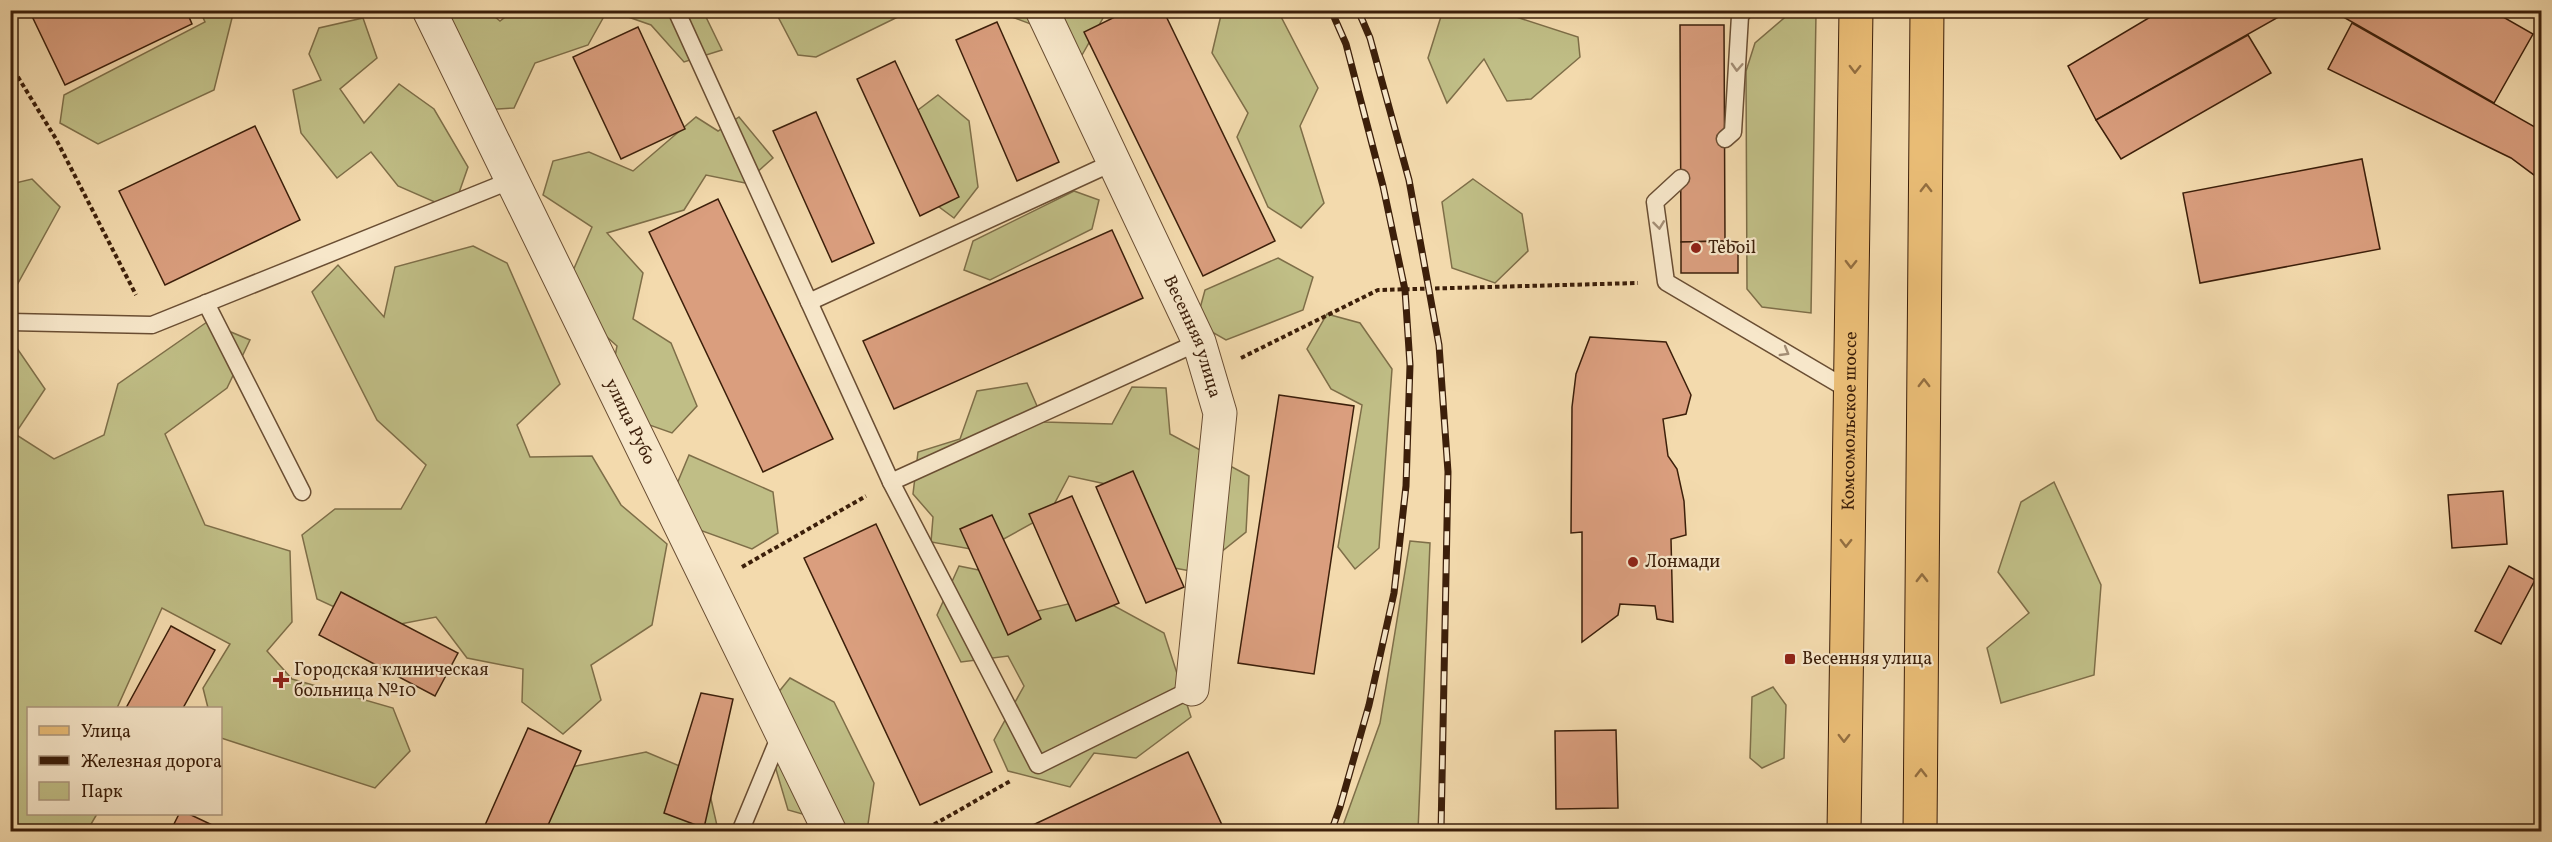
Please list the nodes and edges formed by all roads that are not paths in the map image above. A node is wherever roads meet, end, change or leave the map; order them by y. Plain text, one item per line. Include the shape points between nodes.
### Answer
1 (429, 10) edge
2 (676, 10) edge
3 (1042, 10) edge
4 (1745, 10) edge
5 (1856, 10) edge
6 (1927, 10) edge
7 (1725, 139) dead end
8 (1114, 162) junction
9 (1681, 178) dead end
10 (512, 180) junction
11 (809, 302) junction
12 (206, 303) junction
13 (10, 322) edge
14 (1199, 342) junction
15 (1849, 390) junction
16 (891, 482) junction
17 (302, 492) dead end
18 (1192, 689) joint
19 (782, 732) junction
20 (740, 831) edge
21 (830, 831) edge
22 (1844, 831) edge
23 (1920, 831) edge

1 - 10 street, улица Рубо
2 - 11 lane
3 - 8 street, Весенняя улица
4 -> 7 lane via 1740,16 1733,132
5 -> 15 main road, Комсомольское шоссе
23 -> 6 main road
8 - 11 lane
8 - 14 street, Весенняя улица
9 -> 15 lane via 1656,202 1666,282
10 - 12 lane
10 - 19 street, улица Рубо
11 - 16 lane
12 - 13 lane via 152,325
12 - 17 lane
14 - 16 lane
14 - 18 street, Весенняя улица via 1220,413
15 -> 22 main road, Комсомольское шоссе
16 - 18 lane via 1038,765
19 - 20 lane
19 - 21 street, улица Рубо

